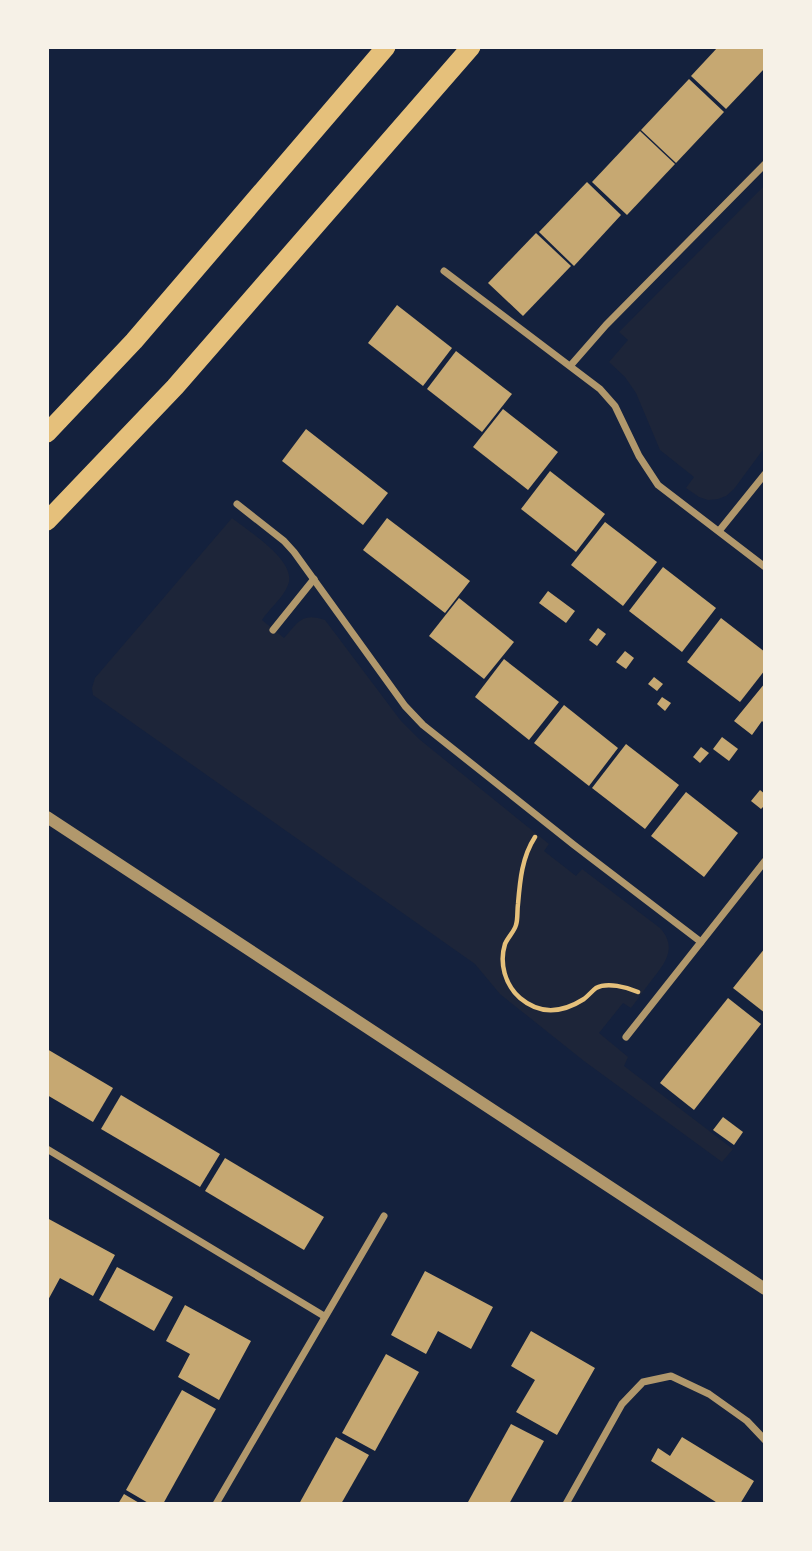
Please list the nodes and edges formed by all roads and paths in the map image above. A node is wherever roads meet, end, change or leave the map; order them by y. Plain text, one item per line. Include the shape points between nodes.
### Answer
1 (386, 47) edge
2 (471, 47) edge
3 (765, 164) edge
4 (444, 271) dead end
5 (571, 365) junction
6 (47, 433) edge
7 (765, 474) edge
8 (237, 504) dead end
9 (47, 521) edge
10 (719, 531) junction
11 (765, 567) edge
12 (314, 579) junction
13 (273, 629) dead end
14 (47, 817) edge
15 (544, 822) junction
16 (765, 861) edge
17 (701, 942) junction
18 (652, 1004) junction
19 (626, 1037) dead end
20 (47, 1149) edge
21 (384, 1216) dead end
22 (765, 1289) edge
23 (324, 1316) junction
24 (765, 1440) edge
25 (216, 1504) edge
26 (566, 1504) edge

1 - 6 highway via 134,341
2 - 9 highway via 175,387
3 - 5 street
4 - 5 street
5 - 10 street via 608,397 658,485
7 - 10 street
8 - 12 street via 284,541
10 - 11 street
12 - 13 street
12 - 15 street via 405,706
14 - 22 street
15 - 17 street
15 - 18 path via 521,872 516,927 505,944 503,969 508,984 529,1006 541,1010 559,1010 606,986 636,991
16 - 17 street
17 - 18 street
18 - 19 street
20 - 23 street
21 - 23 street
23 - 25 street
24 - 26 street via 747,1421 681,1380 671,1376 643,1382 622,1404

